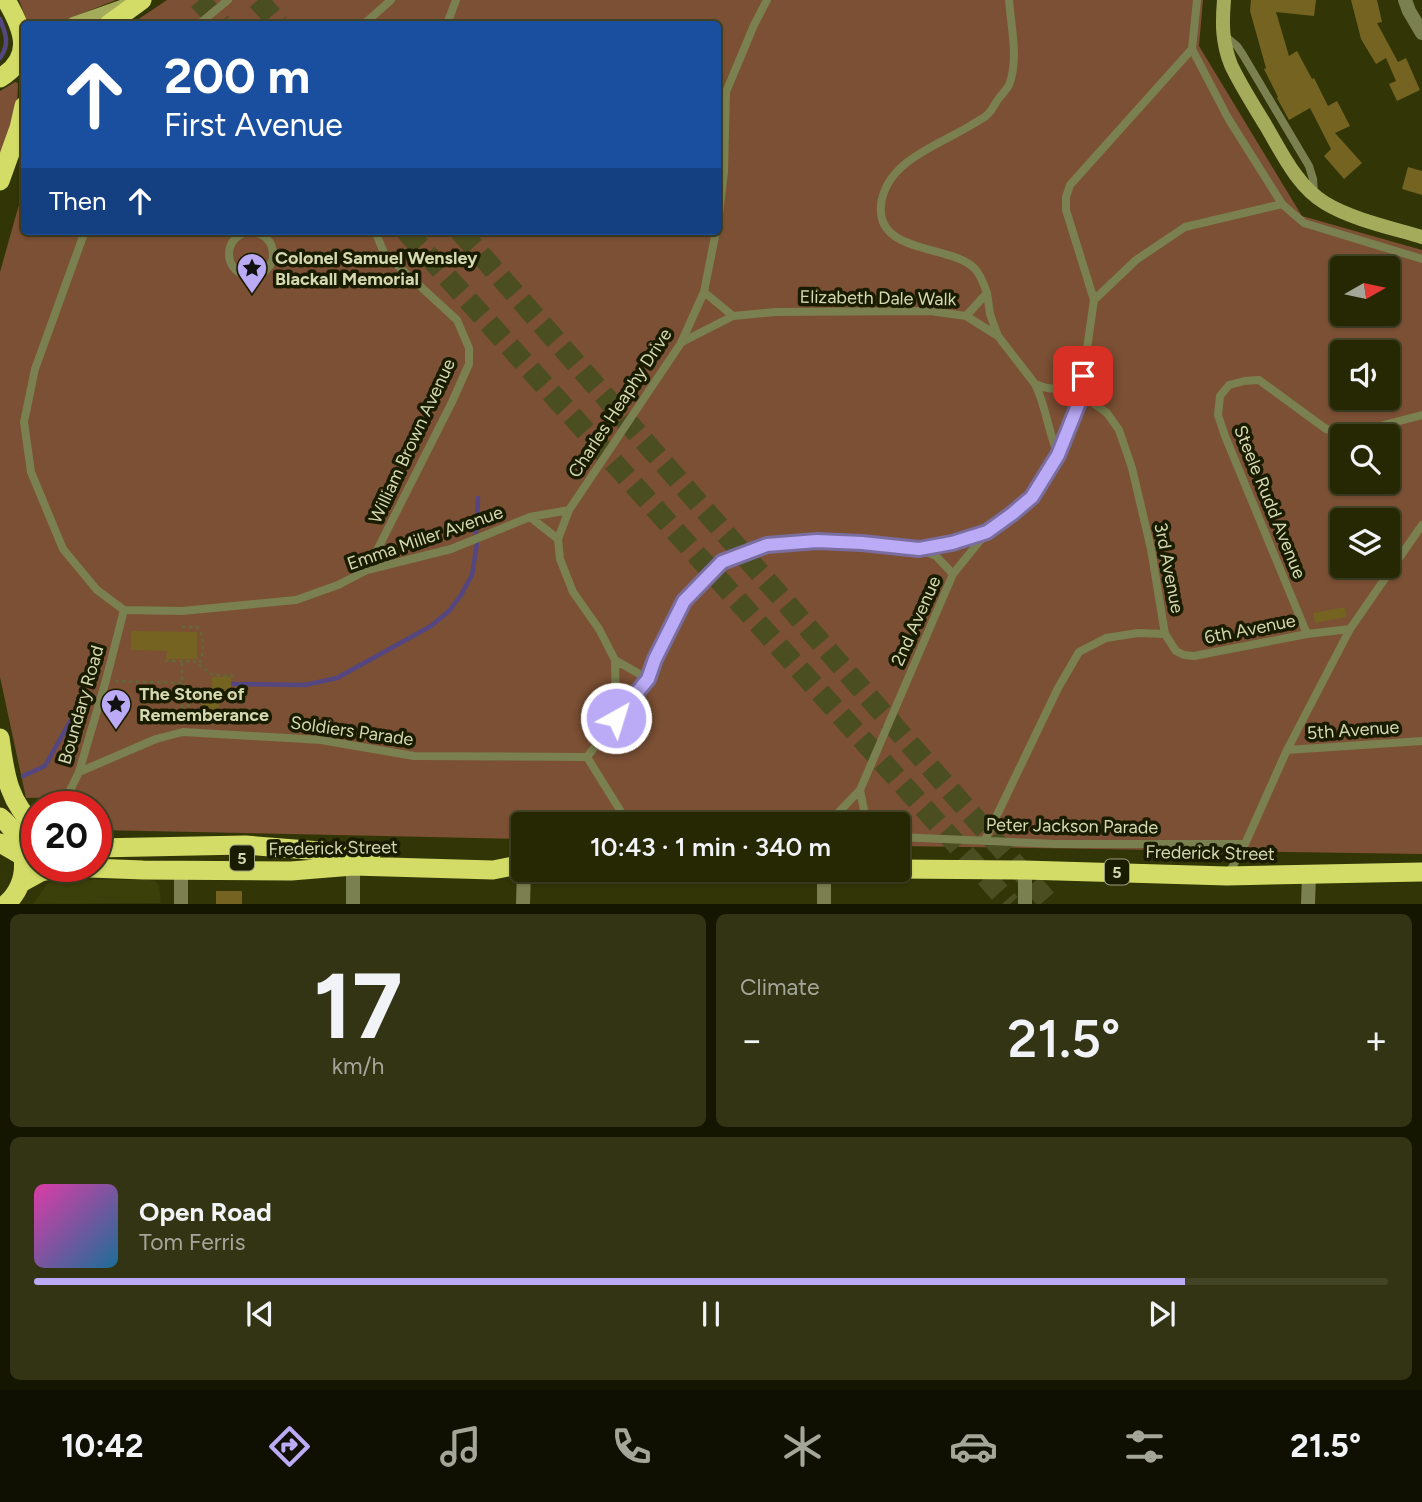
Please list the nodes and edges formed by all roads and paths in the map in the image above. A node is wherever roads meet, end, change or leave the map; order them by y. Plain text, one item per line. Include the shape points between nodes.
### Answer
1 (6, 0) edge
2 (140, 0) edge
3 (228, 0) edge
4 (391, 0) edge
5 (456, 0) edge
6 (767, 0) edge
7 (1009, 0) edge
8 (1197, 0) edge
9 (1224, 0) edge
10 (1405, 0) edge
11 (81, 21) edge
12 (112, 21) edge
13 (203, 21) edge
14 (367, 21) edge
15 (448, 21) edge
16 (1422, 33) edge
17 (21, 37) edge
18 (1192, 49) junction
19 (21, 57) edge
20 (0, 78) edge
21 (21, 119) edge
22 (21, 145) edge
23 (0, 181) edge
24 (721, 198) edge
25 (1282, 204) junction
26 (84, 235) edge
27 (242, 235) edge
28 (262, 235) edge
29 (377, 235) edge
30 (715, 235) edge
31 (1422, 237) edge
32 (1422, 259) edge
33 (704, 292) junction
34 (986, 293) junction
35 (1094, 300) junction
36 (733, 316) junction
37 (966, 316) junction
38 (998, 336) junction
39 (681, 343) junction
40 (1083, 376) junction
41 (1035, 384) junction
42 (1082, 395) junction
43 (1422, 415) edge
44 (1058, 455) junction
45 (569, 509) junction
46 (530, 517) junction
47 (1422, 525) edge
48 (987, 532) junction
49 (558, 539) junction
50 (919, 549) junction
51 (367, 570) junction
52 (953, 574) junction
53 (124, 610) junction
54 (183, 626) dead end
55 (1350, 629) junction
56 (1165, 634) junction
57 (1307, 634) junction
58 (182, 660) junction
59 (615, 660) junction
60 (165, 661) dead end
61 (198, 664) junction
62 (236, 676) dead end
63 (648, 679) junction
64 (106, 680) junction
65 (182, 684) junction
66 (211, 694) dead end
67 (182, 711) junction
68 (616, 718) junction
69 (183, 733) junction
70 (0, 738) edge
71 (1422, 741) edge
72 (1287, 750) junction
73 (587, 757) junction
74 (79, 772) junction
75 (860, 790) junction
76 (70, 791) edge
77 (21, 811) edge
78 (622, 812) edge
79 (839, 812) edge
80 (864, 812) edge
81 (3, 824) edge
82 (21, 835) edge
83 (910, 837) edge
84 (985, 840) junction
85 (1245, 844) junction
86 (112, 849) edge
87 (112, 853) edge
88 (21, 854) edge
89 (511, 862) edge
90 (353, 866) junction
91 (511, 866) edge
92 (910, 869) edge
93 (181, 870) junction
94 (1025, 870) junction
95 (1422, 872) edge
96 (1395, 873) junction
97 (1309, 874) junction
98 (1227, 876) junction
99 (1422, 880) edge
100 (524, 882) edge
101 (824, 882) edge
102 (22, 883) junction
103 (6, 904) edge
104 (181, 904) edge
105 (353, 904) edge
106 (523, 904) edge
107 (824, 904) edge
108 (1025, 904) edge
109 (1308, 904) edge

1 - 17 highway
2 - 11 main road
2 - 12 highway
3 - 13 lane
4 - 14 lane
5 - 15 lane
6 - 24 lane via 726,92
7 - 34 lane via 1014,57 1009,85 986,116 917,154 889,180 881,206 893,236 965,261 980,275
8 - 18 lane
9 - 31 main road via 1224,46 1238,80 1291,169 1332,207
10 - 16 street
18 - 25 lane via 1228,118
18 - 35 lane via 1070,185 1066,211
19 - 20 highway
21 - 23 highway
22 - 23 highway
25 - 32 lane via 1304,223
25 - 35 lane via 1185,227 1136,260
26 - 53 lane via 35,369 24,422 31,472 63,549 97,590
27 - 28 lane via 232,243 229,257 235,270 255,276 268,269 274,255
29 - 51 lane, William Brown Avenue via 384,253 457,320 469,348 469,364
30 - 33 lane, Charles Heaphy Drive
33 - 36 lane
33 - 39 lane, Charles Heaphy Drive
34 - 37 lane
34 - 38 lane
35 - 40 lane, 2nd Avenue
36 - 37 lane, Elizabeth Dale Walk via 775,312
36 - 39 lane
37 - 38 lane, Elizabeth Dale Walk
38 - 41 lane, Elizabeth Dale Walk
39 - 45 lane, Charles Heaphy Drive
40 - 41 lane via 1059,389
40 - 42 lane, 2nd Avenue
41 - 44 lane, Elizabeth Dale Walk
42 - 44 lane, 2nd Avenue
42 - 56 lane, 3rd Avenue via 1107,413 1119,430 1151,549
43 - 57 lane, Steele Rudd Avenue via 1349,433 1326,429 1259,380 1229,385 1220,396 1218,415 1225,436
44 - 48 lane, 2nd Avenue via 1032,497
45 - 46 lane, Emma Miller Avenue
45 - 49 lane, Charles Heaphy Drive
46 - 49 lane
46 - 51 lane, Emma Miller Avenue via 451,549
47 - 55 lane
48 - 50 lane
48 - 52 lane, 2nd Avenue
49 - 59 lane via 560,559 573,592
50 - 52 lane via 936,556
50 - 63 lane via 805,542 767,545 722,562 684,601
51 - 53 lane, Emma Miller Avenue via 296,600 182,611
52 - 75 lane, 2nd Avenue
53 - 64 lane, Boundary Road
54 - 61 path via 197,627 202,634
55 - 57 lane, 6th Avenue
55 - 72 lane
56 - 57 lane, 6th Avenue via 1175,651 1194,656
56 - 84 lane, 3rd Avenue via 1106,638 1079,652
58 - 60 path
58 - 61 path
58 - 65 path
59 - 63 lane
59 - 68 lane
61 - 62 path via 213,675
63 - 68 lane
64 - 65 path
64 - 74 lane, Boundary Road
65 - 67 path
66 - 67 path via 201,694
67 - 69 path
68 - 73 lane
69 - 73 lane, Soldiers Parade via 321,740 414,757
69 - 74 lane, Soldiers Parade via 156,738
70 - 77 highway via 10,790
71 - 72 lane, 5th Avenue
72 - 85 lane
73 - 78 lane
74 - 76 lane, Boundary Road
75 - 79 lane
75 - 80 lane
81 - 82 highway
81 - 88 highway, bridge
81 - 102 highway via 23,852
83 - 84 lane, Peter Jackson Parade
84 - 85 lane, Peter Jackson Parade
85 - 98 lane
86 - 89 highway, Frederick Street / 5 via 245,845
87 - 90 highway, 5 via 131,859 324,860
90 - 91 highway, Frederick Street / 5 via 493,870
90 - 93 highway, Frederick Street via 291,871
90 - 105 street
92 - 94 highway, Frederick Street / 5
93 - 102 highway, Frederick Street via 57,867
93 - 104 street
94 - 98 highway, Frederick Street / 5
94 - 108 street
95 - 96 highway, Frederick Street / 5
96 - 97 highway, Frederick Street / 5
96 - 99 street, Frederick Street
97 - 98 highway, Frederick Street / 5
97 - 109 street
100 - 106 street
101 - 107 street
102 - 103 highway

